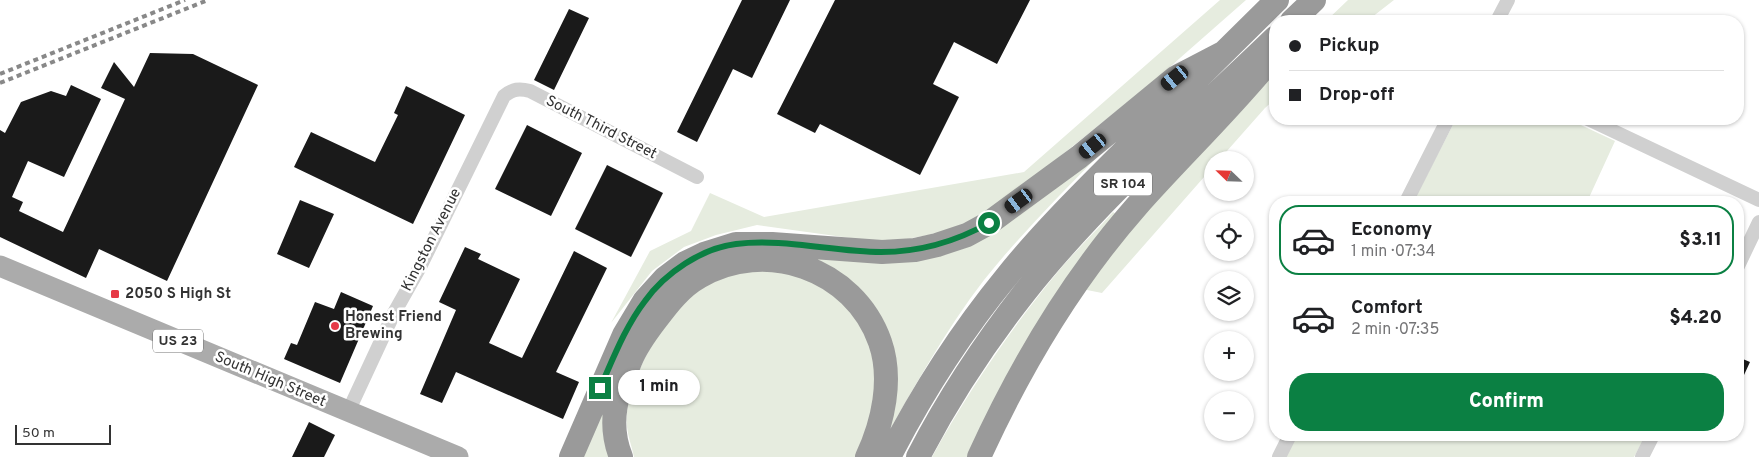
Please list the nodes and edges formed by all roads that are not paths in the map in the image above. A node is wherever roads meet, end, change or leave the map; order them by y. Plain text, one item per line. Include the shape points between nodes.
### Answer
1 (1277, 0) edge
2 (1314, 0) edge
3 (1320, 0) edge
4 (1508, 0) edge
5 (1298, 15) edge
6 (1308, 15) edge
7 (1500, 15) edge
8 (1269, 44) edge
9 (1223, 53) junction
10 (1269, 62) edge
11 (504, 96) joint
12 (1445, 125) edge
13 (1601, 125) edge
14 (697, 177) dead end
15 (1409, 196) edge
16 (1759, 200) edge
17 (1759, 222) edge
18 (1744, 253) edge
19 (0, 266) edge
20 (348, 412) junction
21 (1287, 441) edge
22 (1650, 441) edge
23 (436, 453) edge
24 (458, 457) edge
25 (571, 457) edge
26 (620, 457) edge
27 (867, 457) edge
28 (890, 457) edge
29 (918, 457) edge
30 (979, 457) edge
31 (1279, 457) edge
32 (1642, 457) edge

1 - 9 highway, SR 104
2 - 5 highway
3 - 6 highway
4 - 7 street
8 - 29 highway, SR 104 via 1117,190 1046,267 987,344
9 - 25 highway via 1175,78 1079,157 989,223 967,235 930,247 882,252 736,244 685,263 665,278 645,300 624,335
9 - 28 highway, SR 104 via 1065,210 1006,276 930,384
10 - 30 highway via 1243,95 1135,208 1090,265 1021,373
11 - 14 street, South Third Street via 521,88 530,91
11 - 20 street, Kingston Avenue via 394,313
12 - 15 street
13 - 16 street
17 - 18 street
19 - 20 main road, South High Street / US 23
20 - 23 main road, South High Street / US 23
21 - 31 street
22 - 32 street
23 - 24 main road, South High Street / US 23
26 - 27 highway via 614,425 618,390 643,338 673,298 698,278 724,265 752,260 782,260 820,274 850,295 873,327 880,343 885,382 880,422

